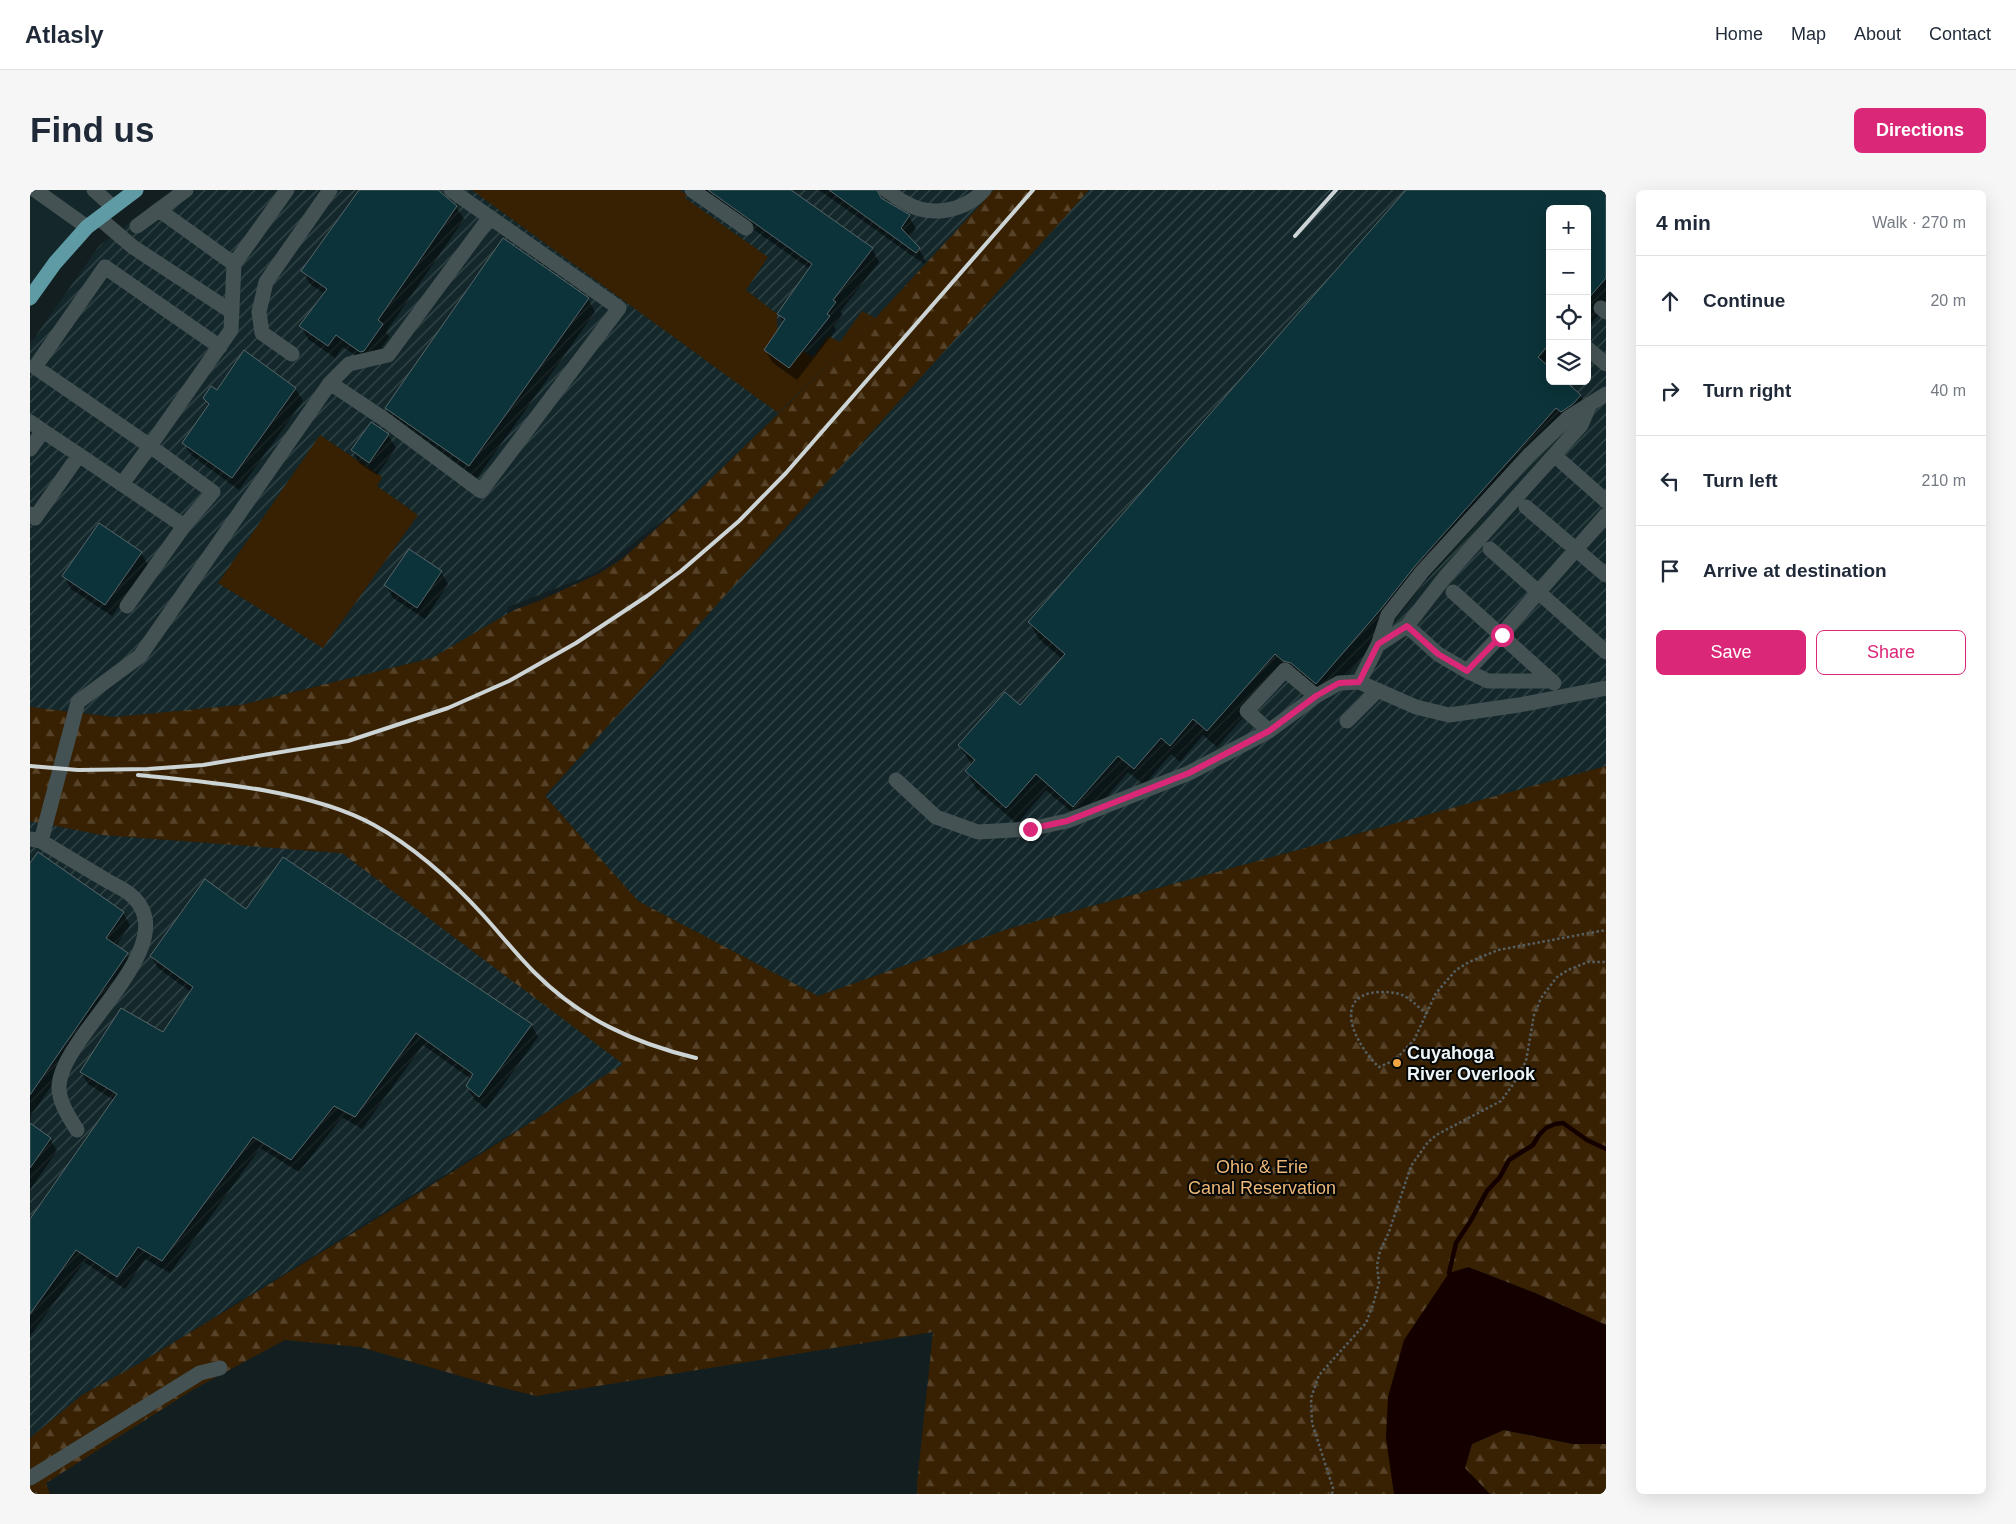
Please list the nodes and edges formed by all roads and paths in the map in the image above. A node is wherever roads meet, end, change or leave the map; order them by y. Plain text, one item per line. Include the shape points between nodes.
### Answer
1 (35, 190) edge
2 (94, 190) edge
3 (136, 190) edge
4 (186, 190) edge
5 (287, 190) edge
6 (330, 190) edge
7 (451, 190) edge
8 (692, 190) edge
9 (886, 190) edge
10 (984, 190) edge
11 (113, 206) junction
12 (159, 210) junction
13 (490, 217) junction
14 (93, 223) junction
15 (137, 226) dead end
16 (746, 228) dead end
17 (234, 264) junction
18 (30, 298) edge
19 (232, 312) junction
20 (220, 347) junction
21 (1591, 351) edge
22 (292, 354) dead end
23 (1606, 364) edge
24 (32, 370) edge
25 (330, 384) junction
26 (1606, 394) edge
27 (1589, 406) junction
28 (30, 422) edge
29 (43, 431) junction
30 (150, 446) junction
31 (30, 449) edge
32 (79, 456) junction
33 (1562, 462) dead end
34 (122, 484) junction
35 (1606, 501) edge
36 (1526, 507) dead end
37 (30, 514) edge
38 (1606, 514) edge
39 (184, 526) junction
40 (1490, 549) dead end
41 (1577, 549) junction
42 (1606, 575) edge
43 (1453, 592) dead end
44 (1539, 592) junction
45 (127, 606) dead end
46 (1407, 626) junction
47 (1502, 635) junction
48 (1378, 644) junction
49 (1606, 652) edge
50 (1467, 671) junction
51 (1551, 681) junction
52 (1359, 682) junction
53 (1606, 688) edge
54 (1378, 690) junction
55 (1566, 695) junction
56 (1316, 696) junction
57 (1347, 721) dead end
58 (1269, 731) junction
59 (896, 780) dead end
60 (35, 840) edge
61 (1606, 930) edge
62 (1606, 962) edge
63 (1427, 1014) junction
64 (76, 1130) dead end
65 (220, 1368) dead end
66 (30, 1478) edge
67 (1332, 1494) edge

1 - 14 street
2 - 11 street
3 - 11 main road
4 - 12 street
5 - 17 street
6 - 22 street via 266,282 259,312 262,334
7 - 13 street
8 - 16 street
9 - 10 street via 906,204 939,211 975,200
11 - 14 main road
12 - 15 street
12 - 17 street
13 - 25 street via 388,355 349,364
13 - 25 street via 619,308 481,491 387,421
14 - 18 main road via 55,262
14 - 19 street
17 - 19 street
19 - 20 street via 231,330
20 - 24 street via 105,267
20 - 30 street
21 - 23 street
24 - 30 street
25 - 60 street via 140,656 78,702 48,811
26 - 27 street
27 - 46 street via 1581,426 1445,577
27 - 48 street via 1568,417 1529,455 1422,572 1388,615
28 - 29 street
29 - 31 street
29 - 32 street
30 - 34 street
30 - 39 street via 213,492
32 - 34 street
32 - 37 street via 36,518
33 - 35 street
34 - 39 street
36 - 41 street
38 - 41 street
39 - 45 street
40 - 44 street
41 - 42 street
41 - 44 street
43 - 47 street
44 - 47 street
44 - 49 street
46 - 48 street
46 - 50 street via 1438,654
47 - 50 street
47 - 51 street
48 - 52 street
50 - 51 street via 1488,681
51 - 55 street
52 - 54 street
52 - 56 street via 1339,683
53 - 55 street
54 - 55 street via 1416,707 1448,715
54 - 57 street
56 - 58 street
56 - 58 street via 1285,670 1247,711
58 - 59 street via 1189,773 1067,821 1030,829 978,832 936,818
60 - 64 street via 132,896 144,914 145,934 136,963 67,1059 59,1085 64,1108
61 - 63 path via 1498,950 1469,962 1445,981
62 - 67 path via 1588,962 1557,977 1541,998 1534,1015 1526,1060 1501,1100 1438,1134 1410,1166 1380,1251 1377,1265 1379,1284 1374,1305 1366,1323 1319,1375 1311,1398 1312,1423 1333,1488
63 - 63 path via 1414,1040 1395,1060 1379,1067 1358,1040 1350,1019 1355,1003 1366,993 1381,992 1405,996
65 - 66 street via 200,1373

